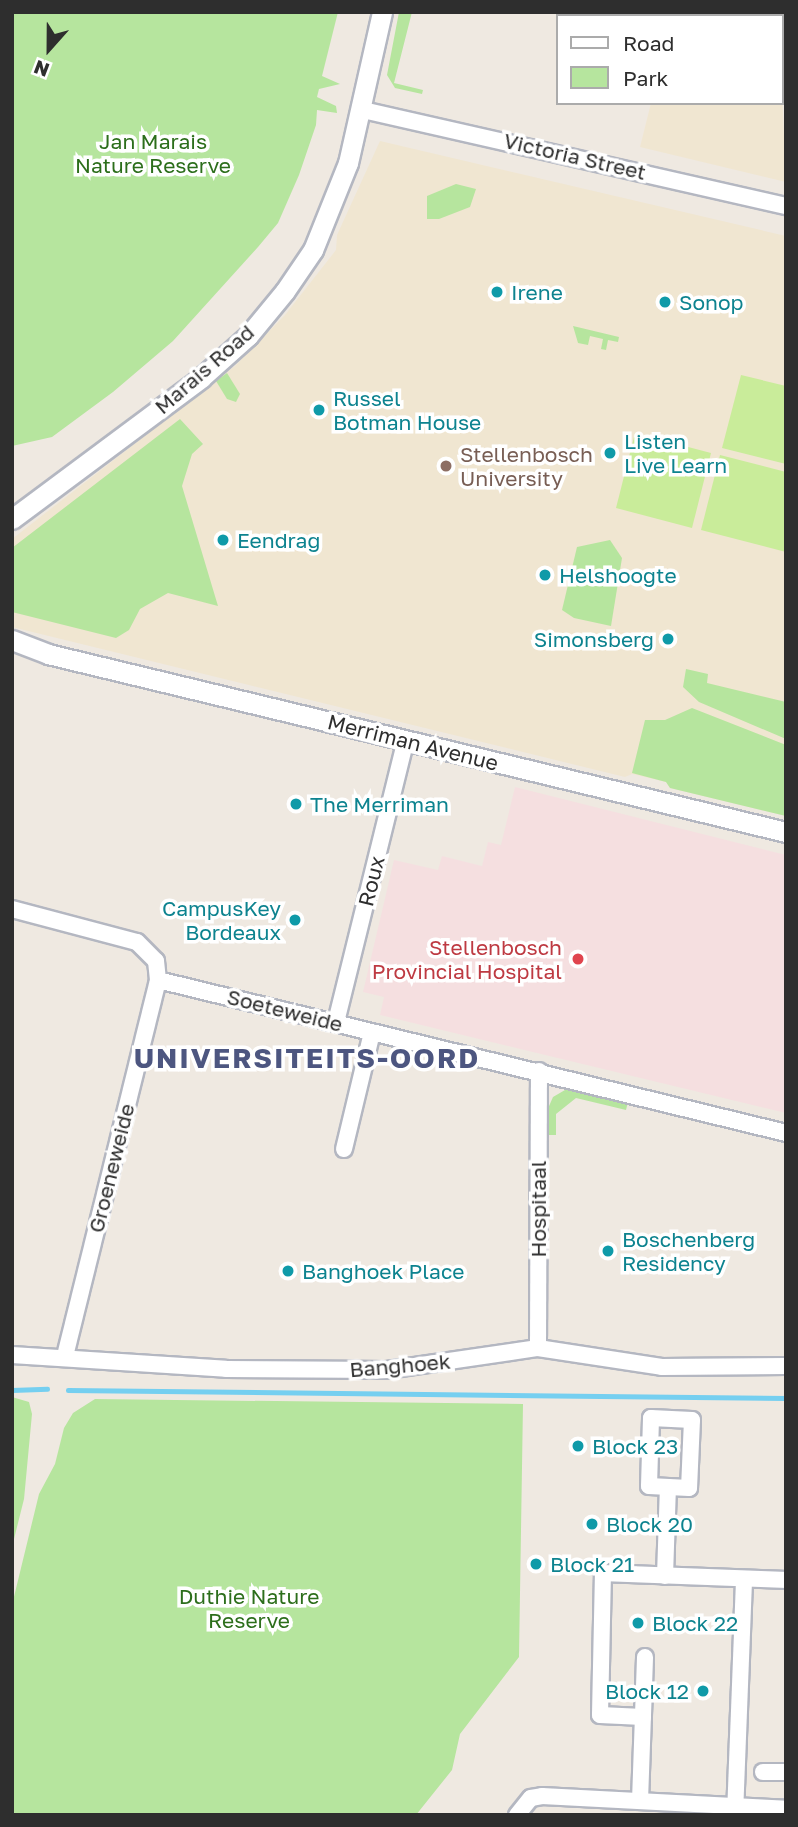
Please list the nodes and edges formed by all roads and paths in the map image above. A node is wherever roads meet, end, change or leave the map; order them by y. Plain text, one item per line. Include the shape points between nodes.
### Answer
1 (382, 12) edge
2 (363, 110) junction
3 (786, 205) edge
4 (12, 519) edge
5 (12, 640) edge
6 (12, 650) edge
7 (40, 652) junction
8 (406, 740) junction
9 (786, 832) edge
10 (12, 909) edge
11 (158, 980) junction
12 (336, 1022) junction
13 (372, 1032) junction
14 (539, 1070) junction
15 (786, 1133) edge
16 (344, 1149) dead end
17 (538, 1348) junction
18 (12, 1356) edge
19 (65, 1356) junction
20 (786, 1366) edge
21 (668, 1487) junction
22 (665, 1576) junction
23 (744, 1579) junction
24 (786, 1580) edge
25 (645, 1657) dead end
26 (643, 1717) junction
27 (763, 1772) dead end
28 (786, 1772) edge
29 (640, 1801) junction
30 (786, 1809) edge
31 (735, 1810) edge
32 (517, 1815) edge

1 - 2 street, Marais Road
2 - 3 street, Victoria Street
2 - 4 street, Marais Road via 341,183 313,250 248,336 194,383
5 - 7 street, Merriman Avenue
6 - 7 street, Merriman Avenue
7 - 8 street, Merriman Avenue
8 - 9 street, Merriman Avenue
8 - 12 street, Roux
10 - 11 street via 137,942 156,961
11 - 12 street, Soeteweide
11 - 19 street, Groeneweide
12 - 13 street, Soeteweide
13 - 14 street, Soeteweide
13 - 16 street
14 - 15 street, Soeteweide
14 - 17 street, Hospitaal
17 - 19 street, Banghoek via 387,1370 226,1369
17 - 20 street, Banghoek via 662,1367
18 - 19 street, Banghoek
21 - 21 street via 689,1488 692,1420 651,1418 649,1486
21 - 22 street
22 - 23 street
22 - 26 street via 603,1573 600,1715
23 - 24 street
23 - 31 street
25 - 26 street
26 - 29 street
27 - 28 street
29 - 31 street
29 - 32 street via 542,1796 531,1798
30 - 31 street

